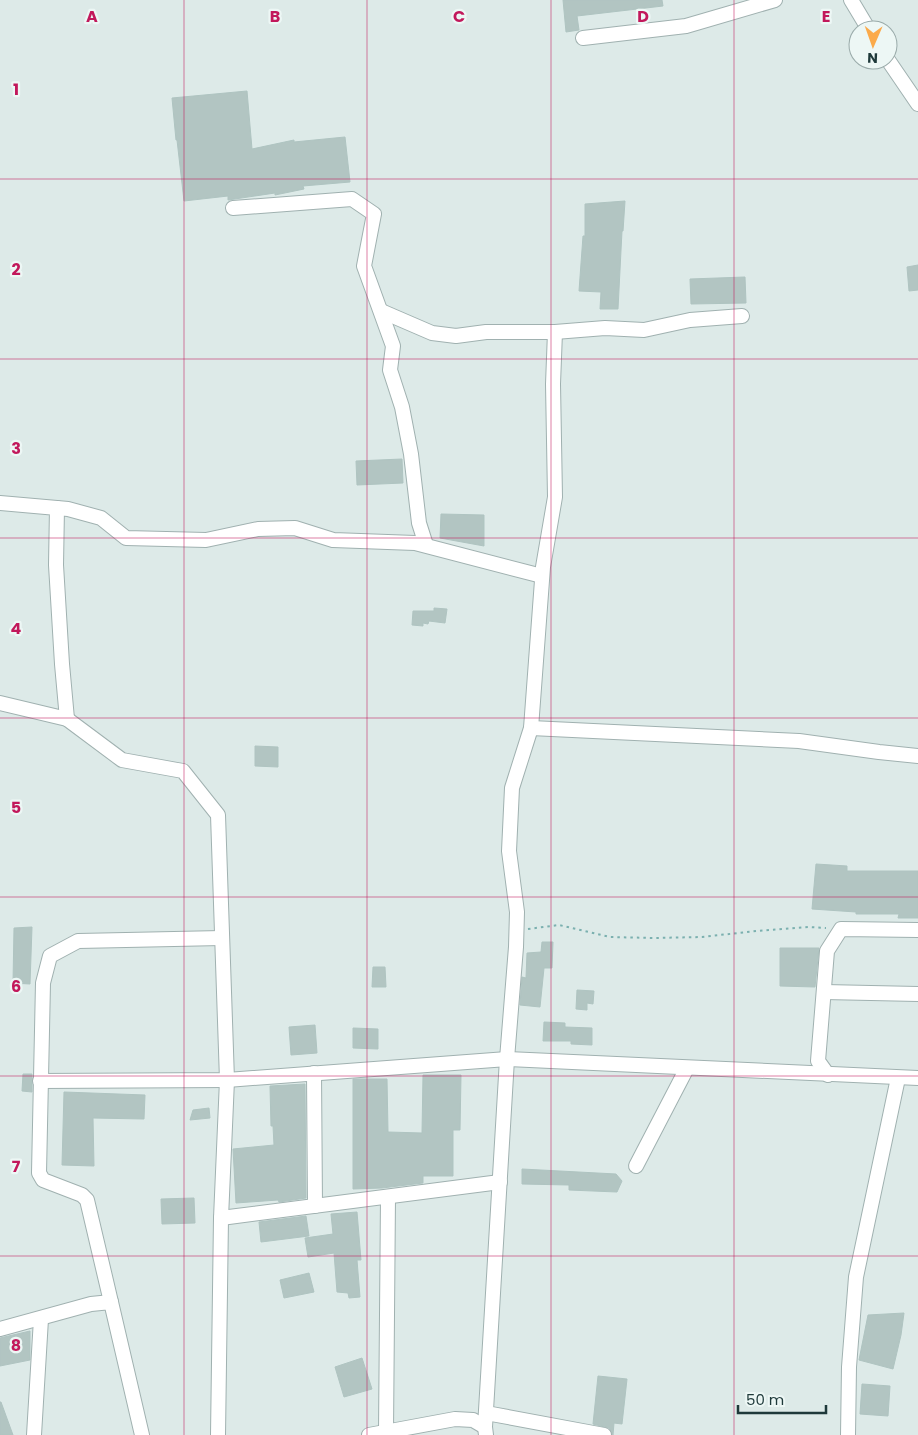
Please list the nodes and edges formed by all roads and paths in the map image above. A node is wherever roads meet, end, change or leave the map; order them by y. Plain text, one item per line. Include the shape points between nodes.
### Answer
1 (775, 0) edge
2 (852, 0) edge
3 (863, 20) edge
4 (583, 38) dead end
5 (895, 70) edge
6 (918, 104) edge
7 (234, 208) dead end
8 (381, 311) junction
9 (742, 316) dead end
10 (555, 332) junction
11 (0, 504) edge
12 (57, 508) junction
13 (426, 546) junction
14 (542, 576) junction
15 (0, 703) edge
16 (67, 719) junction
17 (531, 728) junction
18 (918, 756) edge
19 (841, 929) junction
20 (918, 930) edge
21 (516, 931) junction
22 (222, 938) junction
23 (824, 992) junction
24 (918, 994) edge
25 (507, 1059) junction
26 (686, 1068) junction
27 (314, 1074) junction
28 (828, 1075) junction
29 (898, 1078) junction
30 (918, 1078) edge
31 (227, 1080) junction
32 (40, 1081) junction
33 (636, 1166) dead end
34 (500, 1182) junction
35 (388, 1197) junction
36 (315, 1206) junction
37 (221, 1218) junction
38 (111, 1302) junction
39 (41, 1319) junction
40 (0, 1329) edge
41 (486, 1413) junction
42 (486, 1431) edge
43 (386, 1432) junction
44 (34, 1435) edge
45 (142, 1435) edge
46 (218, 1435) edge
47 (369, 1435) edge
48 (604, 1435) edge
49 (848, 1435) edge

1 - 4 street via 686,26
2 - 3 street
5 - 6 street
7 - 8 street via 352,199 374,214 364,266
8 - 10 street via 432,333 456,336 486,332
8 - 13 street via 393,346 390,370 402,407 419,523
9 - 10 street via 690,320 644,330 605,328
10 - 14 street via 555,497
11 - 12 street
12 - 13 street via 101,518 126,538 206,540 258,529 295,528 333,540
12 - 16 street via 56,565
13 - 14 street
14 - 17 street
15 - 16 street
16 - 22 street via 122,760 183,770 218,815
17 - 18 street via 799,741
17 - 21 street via 512,788 508,851 517,912
19 - 20 street
19 - 21 path via 808,927 702,938 610,936 559,926
19 - 23 street via 827,951
21 - 25 street
22 - 31 street
22 - 32 street via 78,941 50,956 44,983
23 - 24 street
23 - 28 street via 818,1061
25 - 26 street
25 - 27 street
25 - 34 street
26 - 28 street
26 - 33 street
27 - 31 street
27 - 36 street
28 - 29 street
29 - 30 street
29 - 49 street via 856,1278
31 - 32 street
31 - 37 street
32 - 38 street via 39,1172 42,1180 82,1195 87,1200
34 - 35 street
34 - 41 street
35 - 36 street
35 - 43 street
36 - 37 street
37 - 46 street
38 - 39 street via 91,1304
38 - 45 street
39 - 40 street
39 - 44 street
41 - 42 street
41 - 48 street
42 - 43 street via 473,1420 455,1419
43 - 47 street

